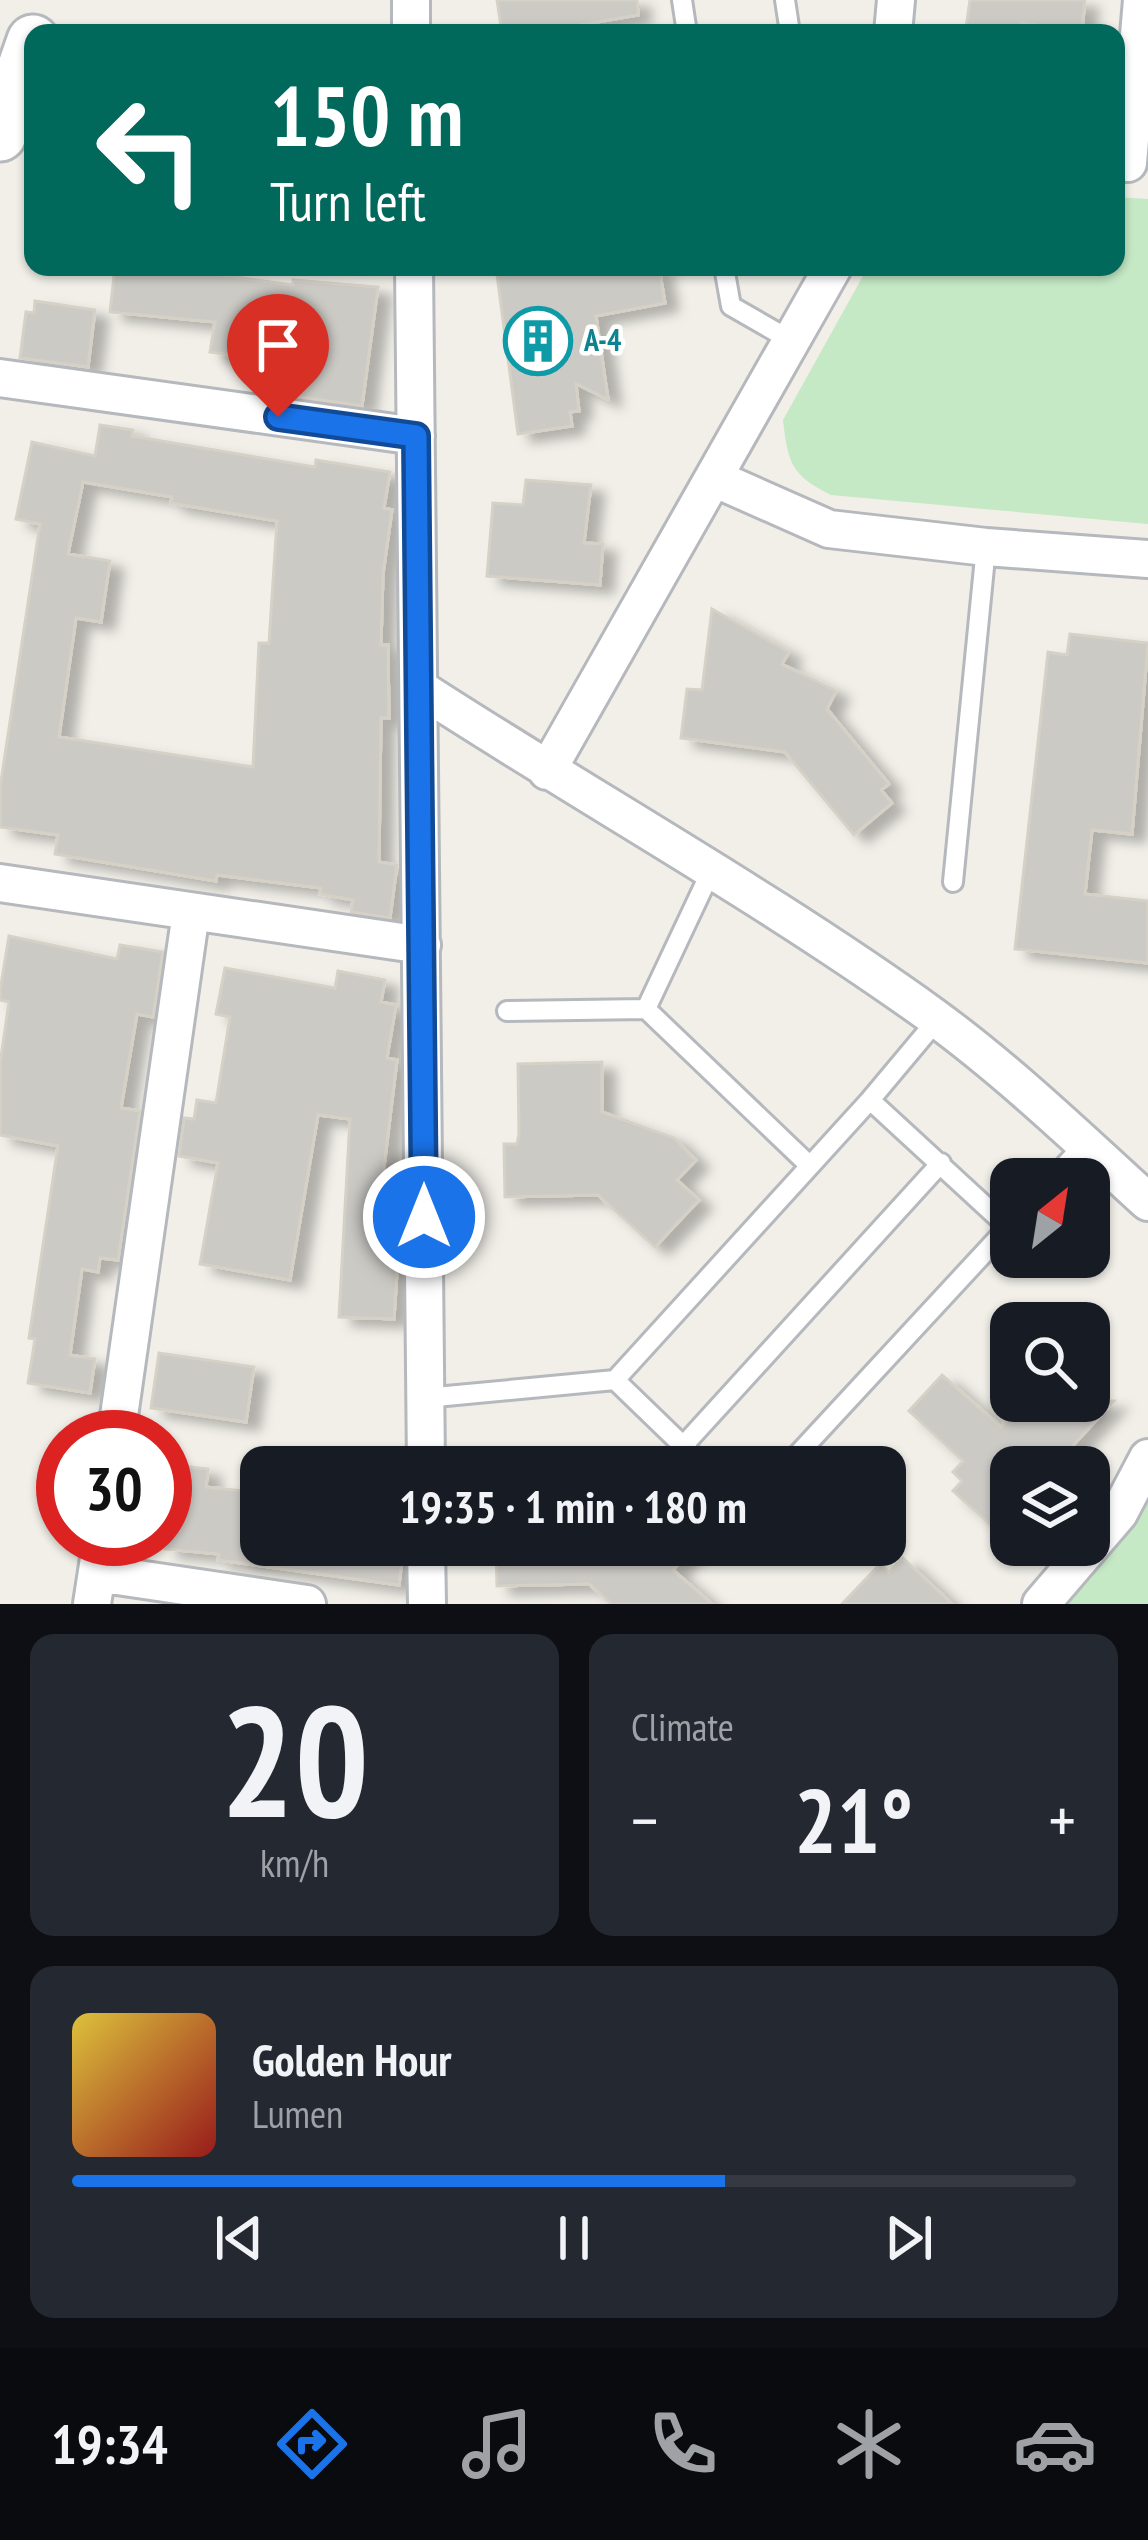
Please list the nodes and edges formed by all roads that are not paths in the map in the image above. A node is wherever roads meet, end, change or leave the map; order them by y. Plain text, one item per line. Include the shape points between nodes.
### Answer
1 (1142, 0) edge
2 (24, 66) edge
3 (0, 135) edge
4 (1131, 164) edge
5 (414, 276) edge
6 (726, 276) edge
7 (828, 276) edge
8 (792, 341) junction
9 (0, 378) edge
10 (416, 436) junction
11 (716, 479) junction
12 (986, 547) junction
13 (1148, 559) edge
14 (419, 688) junction
15 (547, 772) junction
16 (711, 872) junction
17 (953, 882) dead end
18 (0, 883) edge
19 (191, 912) junction
20 (422, 945) junction
21 (646, 1009) junction
22 (507, 1011) dead end
23 (937, 1020) junction
24 (870, 1100) junction
25 (1085, 1144) junction
26 (1072, 1158) edge
27 (941, 1162) junction
28 (810, 1166) junction
29 (1148, 1202) edge
30 (990, 1207) edge
31 (990, 1247) edge
32 (615, 1380) junction
33 (425, 1399) junction
34 (120, 1410) edge
35 (426, 1446) edge
36 (683, 1446) joint
37 (805, 1446) edge
38 (1148, 1458) edge
39 (426, 1566) edge
40 (97, 1572) edge
41 (307, 1604) edge
42 (427, 1604) edge
43 (1041, 1604) edge

1 - 4 street
2 - 3 main road
5 - 10 street
6 - 8 lane via 731,306
7 - 8 street
8 - 11 street
9 - 10 street
10 - 14 street
11 - 12 street via 829,529
11 - 15 street
12 - 13 street
12 - 17 lane
14 - 15 street
14 - 20 street
15 - 16 street
16 - 21 lane
16 - 23 street
18 - 19 street
19 - 20 street
19 - 34 street
20 - 33 street
21 - 22 lane
21 - 28 lane
23 - 24 lane
23 - 25 street
24 - 27 lane
24 - 28 lane
25 - 26 lane
25 - 29 street
27 - 30 lane
27 - 36 lane
28 - 32 lane
31 - 37 lane
32 - 33 lane
32 - 36 lane
33 - 35 street
38 - 43 street via 1119,1513
39 - 42 street
40 - 41 street

